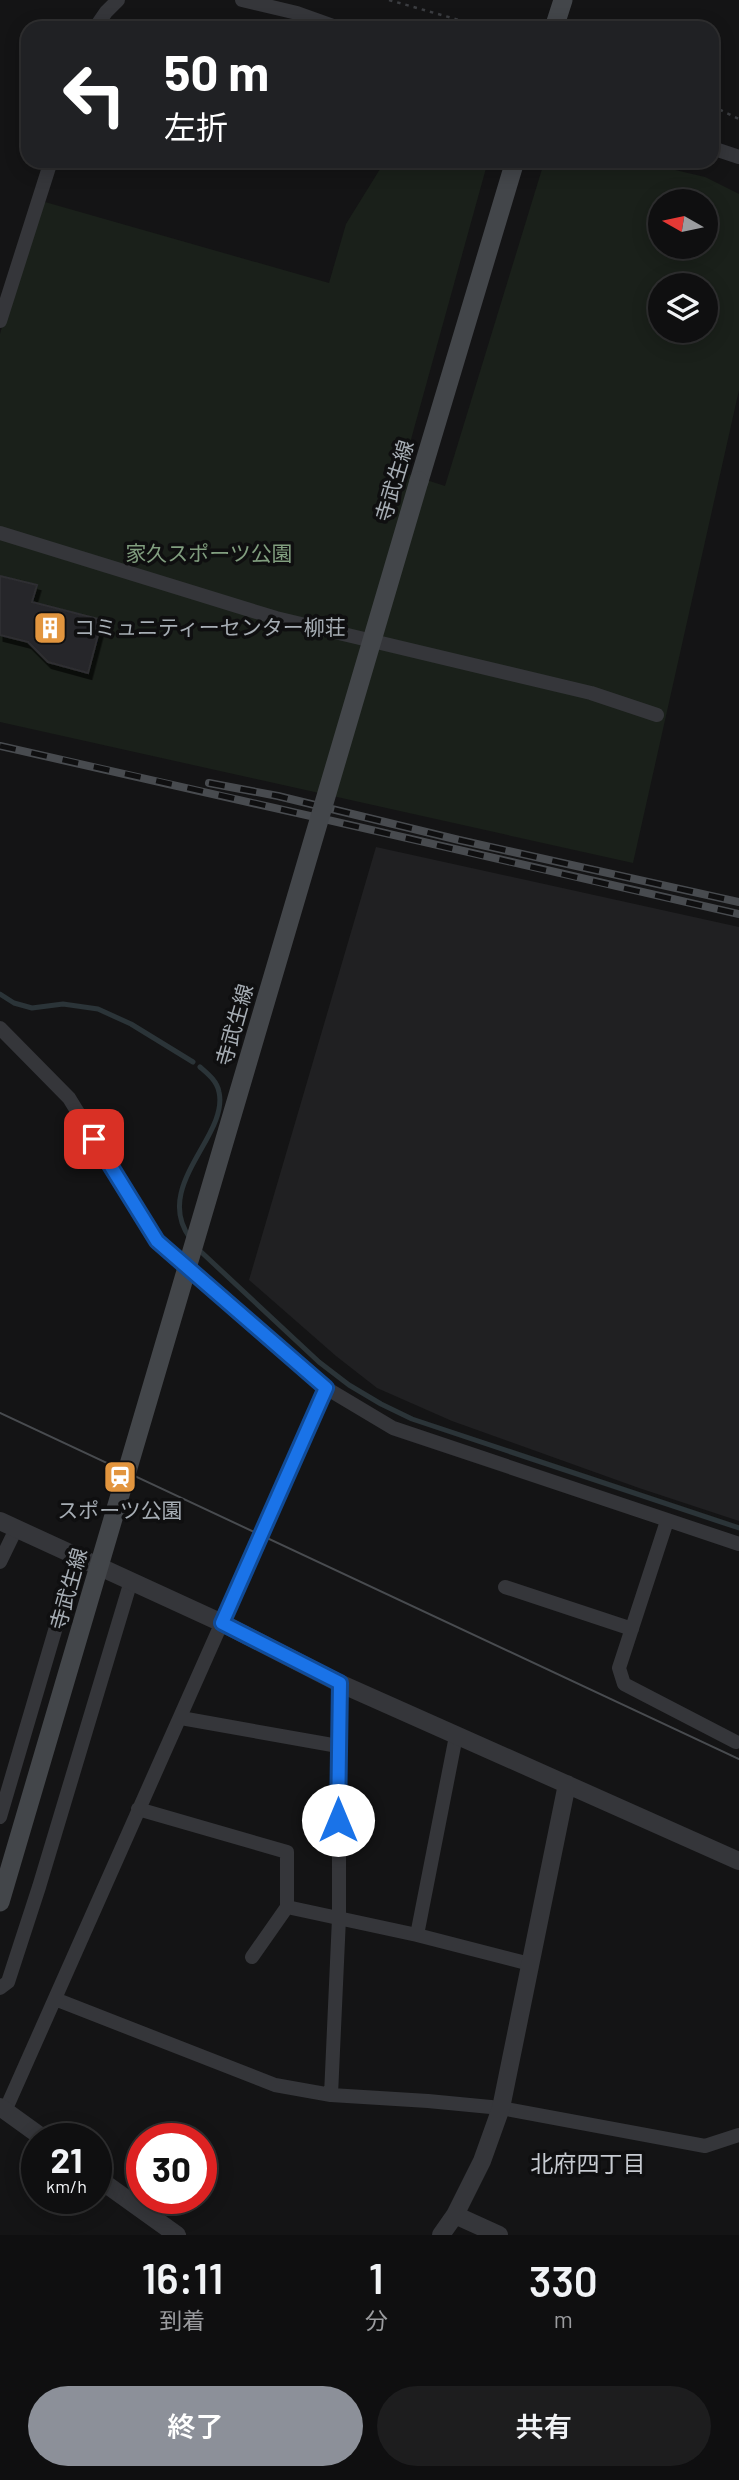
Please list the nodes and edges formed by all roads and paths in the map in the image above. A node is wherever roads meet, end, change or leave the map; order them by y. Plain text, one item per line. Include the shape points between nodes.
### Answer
1 (118, 0) edge
2 (242, 0) edge
3 (389, 0) edge
4 (563, 0) edge
5 (100, 21) edge
6 (319, 21) edge
7 (462, 21) edge
8 (556, 21) edge
9 (719, 110) edge
10 (739, 120) edge
11 (719, 150) edge
12 (739, 157) edge
13 (49, 168) edge
14 (513, 168) edge
15 (0, 321) edge
16 (0, 533) edge
17 (657, 715) dead end
18 (0, 1028) edge
19 (326, 1388) junction
20 (667, 1521) junction
21 (8, 1525) edge
22 (739, 1544) edge
23 (77, 1556) junction
24 (0, 1562) edge
25 (131, 1581) junction
26 (505, 1587) dead end
27 (222, 1623) junction
28 (632, 1629) junction
29 (340, 1683) junction
30 (181, 1718) junction
31 (456, 1736) junction
32 (736, 1742) dead end
33 (338, 1746) junction
34 (566, 1784) junction
35 (138, 1809) junction
36 (0, 1817) edge
37 (739, 1861) edge
38 (0, 1902) edge
39 (287, 1907) junction
40 (339, 1918) junction
41 (418, 1935) junction
42 (252, 1957) dead end
43 (530, 1964) junction
44 (0, 1988) edge
45 (55, 1999) junction
46 (331, 2095) junction
47 (501, 2108) junction
48 (3, 2109) edge
49 (22, 2123) edge
50 (739, 2135) edge
51 (112, 2188) edge
52 (454, 2215) junction
53 (177, 2235) edge
54 (440, 2235) edge
55 (499, 2235) edge

1 - 5 street
2 - 6 street
3 - 7 path
4 - 8 main road
9 - 10 path
11 - 12 street
13 - 15 street
14 - 38 main road, 寺武生線, bridge
16 - 17 street via 276,618 590,693
18 - 19 street via 69,1098 157,1241
19 - 20 street via 393,1428
19 - 27 street
20 - 22 street
20 - 28 street
21 - 23 street
21 - 24 street
23 - 25 street
23 - 36 street
25 - 27 street
25 - 44 street via 39,1887 8,1982
26 - 28 street
27 - 29 street
27 - 30 street
28 - 32 street via 619,1668 624,1684
29 - 31 street
29 - 33 street
30 - 33 street
30 - 35 street
31 - 34 street
31 - 41 street
33 - 40 street
34 - 37 street
34 - 43 street
35 - 39 street via 287,1852
35 - 45 street
39 - 40 street
39 - 42 street
40 - 41 street
40 - 46 street
41 - 43 street
43 - 47 street
45 - 46 street via 275,2085
45 - 48 street
46 - 47 street
47 - 50 street via 705,2146
47 - 52 street via 482,2161
48 - 49 street
51 - 53 street
52 - 54 street
52 - 55 street

